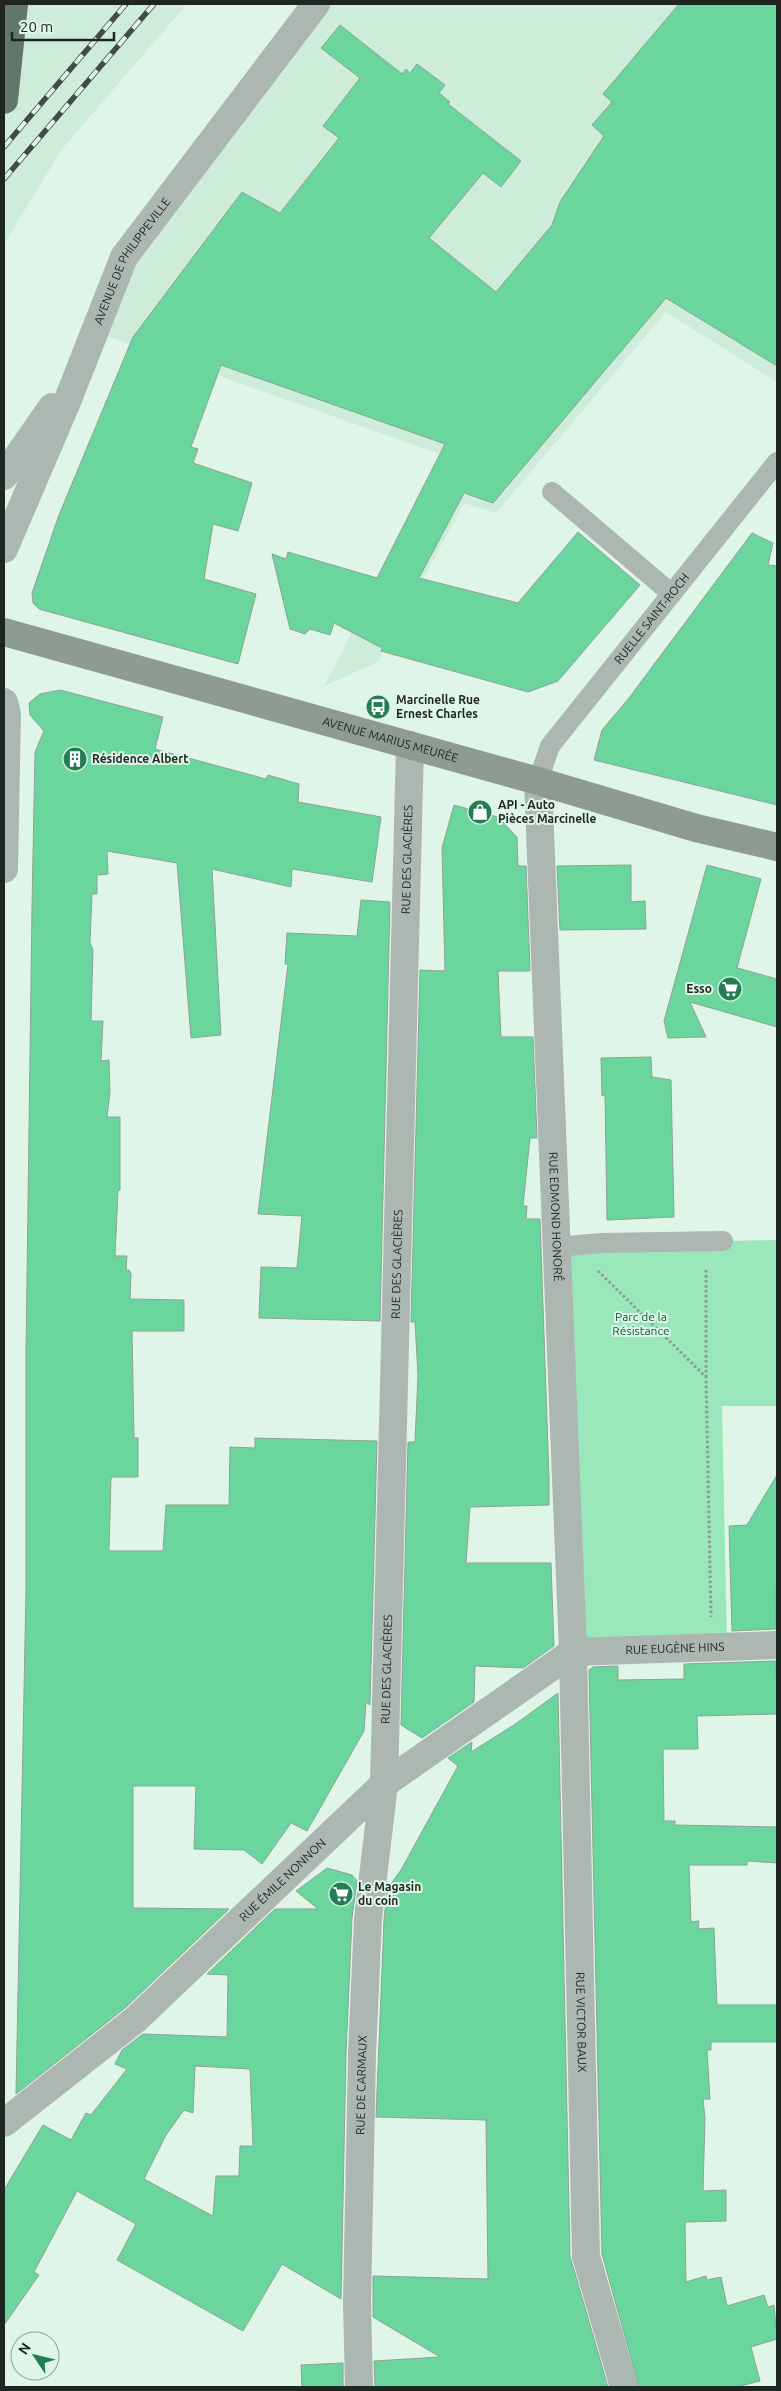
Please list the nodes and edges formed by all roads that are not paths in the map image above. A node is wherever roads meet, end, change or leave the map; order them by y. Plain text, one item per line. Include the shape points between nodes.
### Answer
1 (14, 4) edge
2 (316, 4) edge
3 (4, 100) edge
4 (85, 358) junction
5 (777, 462) edge
6 (4, 476) edge
7 (552, 492) dead end
8 (4, 549) edge
9 (672, 594) junction
10 (4, 632) edge
11 (4, 702) edge
12 (410, 745) junction
13 (538, 781) junction
14 (777, 847) edge
15 (4, 869) edge
16 (714, 1241) road end
17 (564, 1246) junction
18 (777, 1645) edge
19 (573, 1652) junction
20 (384, 1784) junction
21 (4, 2123) edge
22 (359, 2387) edge
23 (624, 2387) edge

1 - 3 highway
2 - 4 street, AVENUE DE PHILIPPEVILLE via 124,257
4 - 6 street
4 - 8 street, AVENUE DE PHILIPPEVILLE
5 - 9 lane, RUELLE SAINT-ROCH
7 - 9 lane
9 - 13 lane, RUELLE SAINT-ROCH via 550,746
10 - 12 main road, AVENUE MARIUS MEURÉE
11 - 15 street
12 - 13 main road, AVENUE MARIUS MEURÉE
12 - 20 street, RUE DES GLACIÈRES
13 - 14 main road, AVENUE MARIUS MEURÉE via 696,828
13 - 17 street, RUE EDMOND HONORÉ
16 - 17 lane
17 - 19 street, RUE EDMOND HONORÉ
18 - 19 street, RUE EUGÈNE HINS
19 - 20 street, RUE ÉMILE NONNON
19 - 23 street, RUE VICTOR BAUX via 586,2256
20 - 21 street, RUE ÉMILE NONNON via 135,2020
20 - 22 street, RUE DE CARMAUX via 368,1919 362,2054 357,2303

